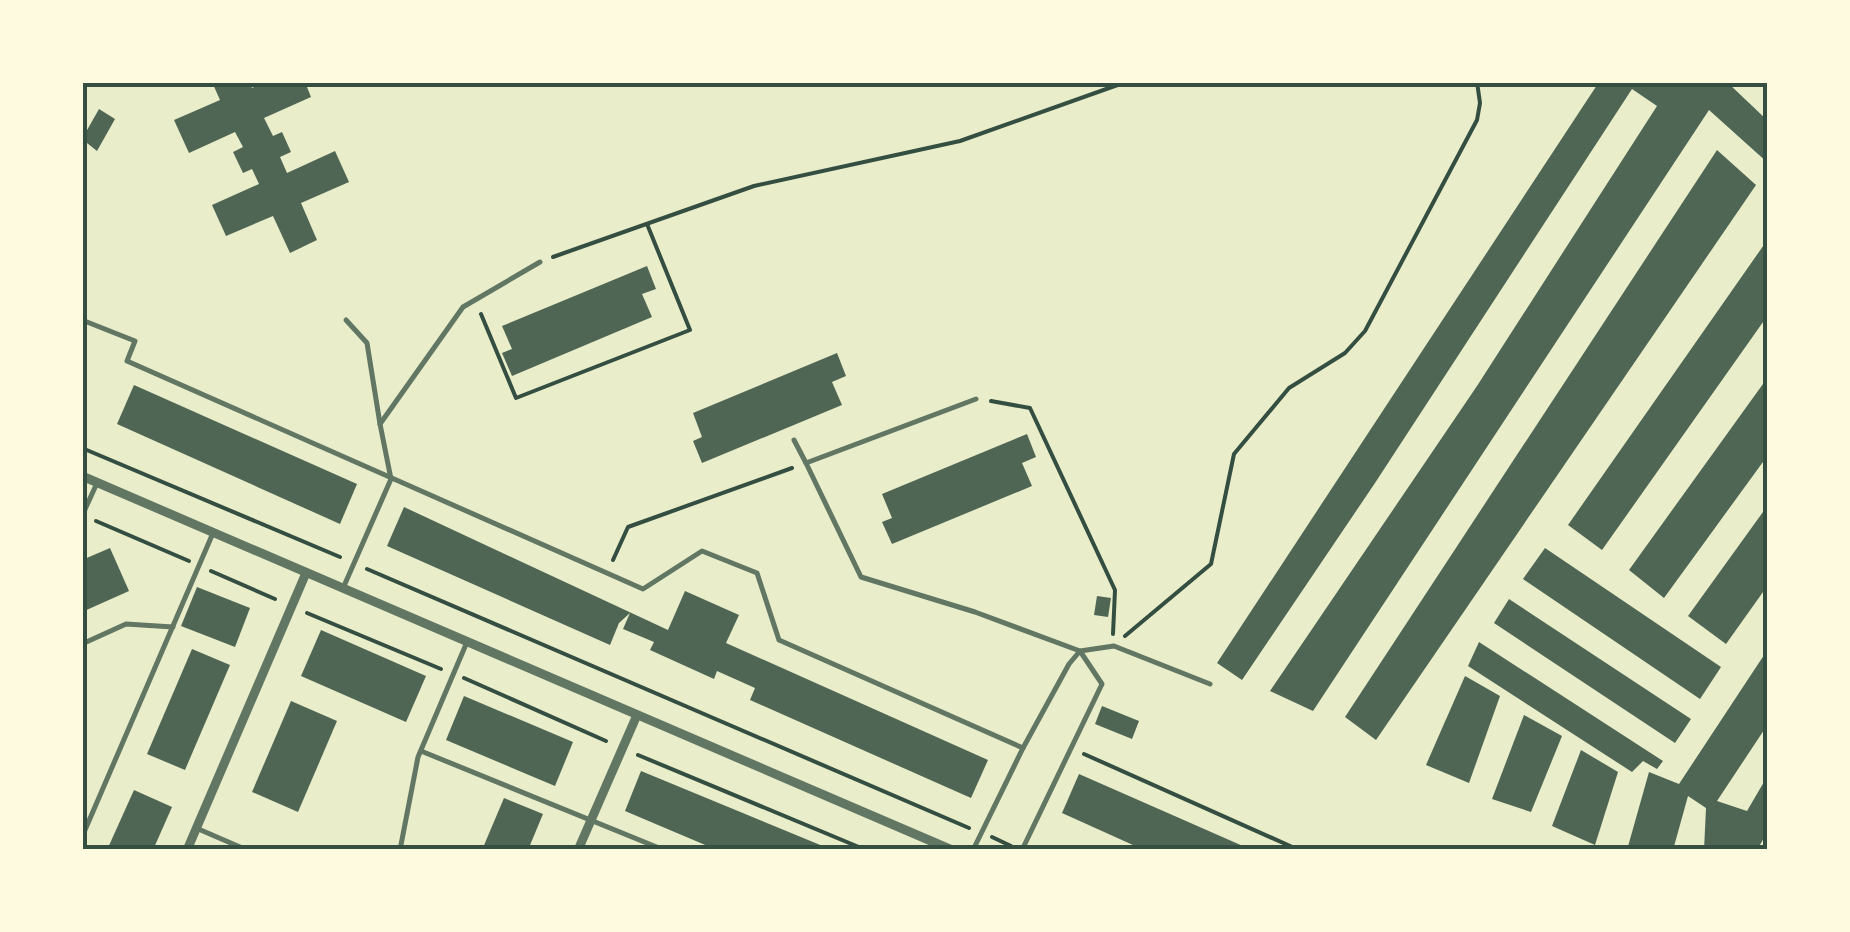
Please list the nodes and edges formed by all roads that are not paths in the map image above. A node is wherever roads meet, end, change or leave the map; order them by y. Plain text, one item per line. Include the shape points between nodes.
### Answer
1 (540, 262) road end
2 (82, 320) edge
3 (346, 320) dead end
4 (976, 399) road end
5 (380, 424) junction
6 (794, 440) dead end
7 (806, 463) junction
8 (82, 476) edge
9 (390, 478) junction
10 (97, 482) junction
11 (83, 516) edge
12 (213, 533) junction
13 (306, 574) junction
14 (343, 589) junction
15 (172, 627) junction
16 (467, 642) junction
17 (82, 644) edge
18 (1080, 650) junction
19 (1210, 684) dead end
20 (638, 716) junction
21 (1023, 748) junction
22 (421, 751) junction
23 (592, 819) junction
24 (196, 828) junction
25 (82, 837) edge
26 (188, 850) edge
27 (247, 850) edge
28 (400, 850) edge
29 (578, 850) edge
30 (664, 850) edge
31 (952, 850) edge
32 (974, 850) edge
33 (1021, 850) edge

1 - 5 lane via 463,307
2 - 9 lane via 135,342 127,361
3 - 5 lane via 366,343
4 - 7 lane
5 - 9 lane
6 - 7 lane
7 - 18 lane via 862,577
8 - 10 street
9 - 14 lane
9 - 21 lane via 643,588 702,550 757,573 779,640
10 - 11 lane
10 - 12 street
12 - 13 street
12 - 15 lane
13 - 14 street
13 - 24 street
14 - 16 street
15 - 17 lane via 126,624
15 - 25 lane
16 - 20 street
16 - 22 lane
18 - 19 lane via 1114,646
18 - 21 lane
18 - 33 lane via 1102,684
20 - 23 street
20 - 31 street
21 - 32 lane
22 - 23 lane
22 - 28 lane
23 - 29 street
23 - 30 lane
24 - 26 street
24 - 27 lane

